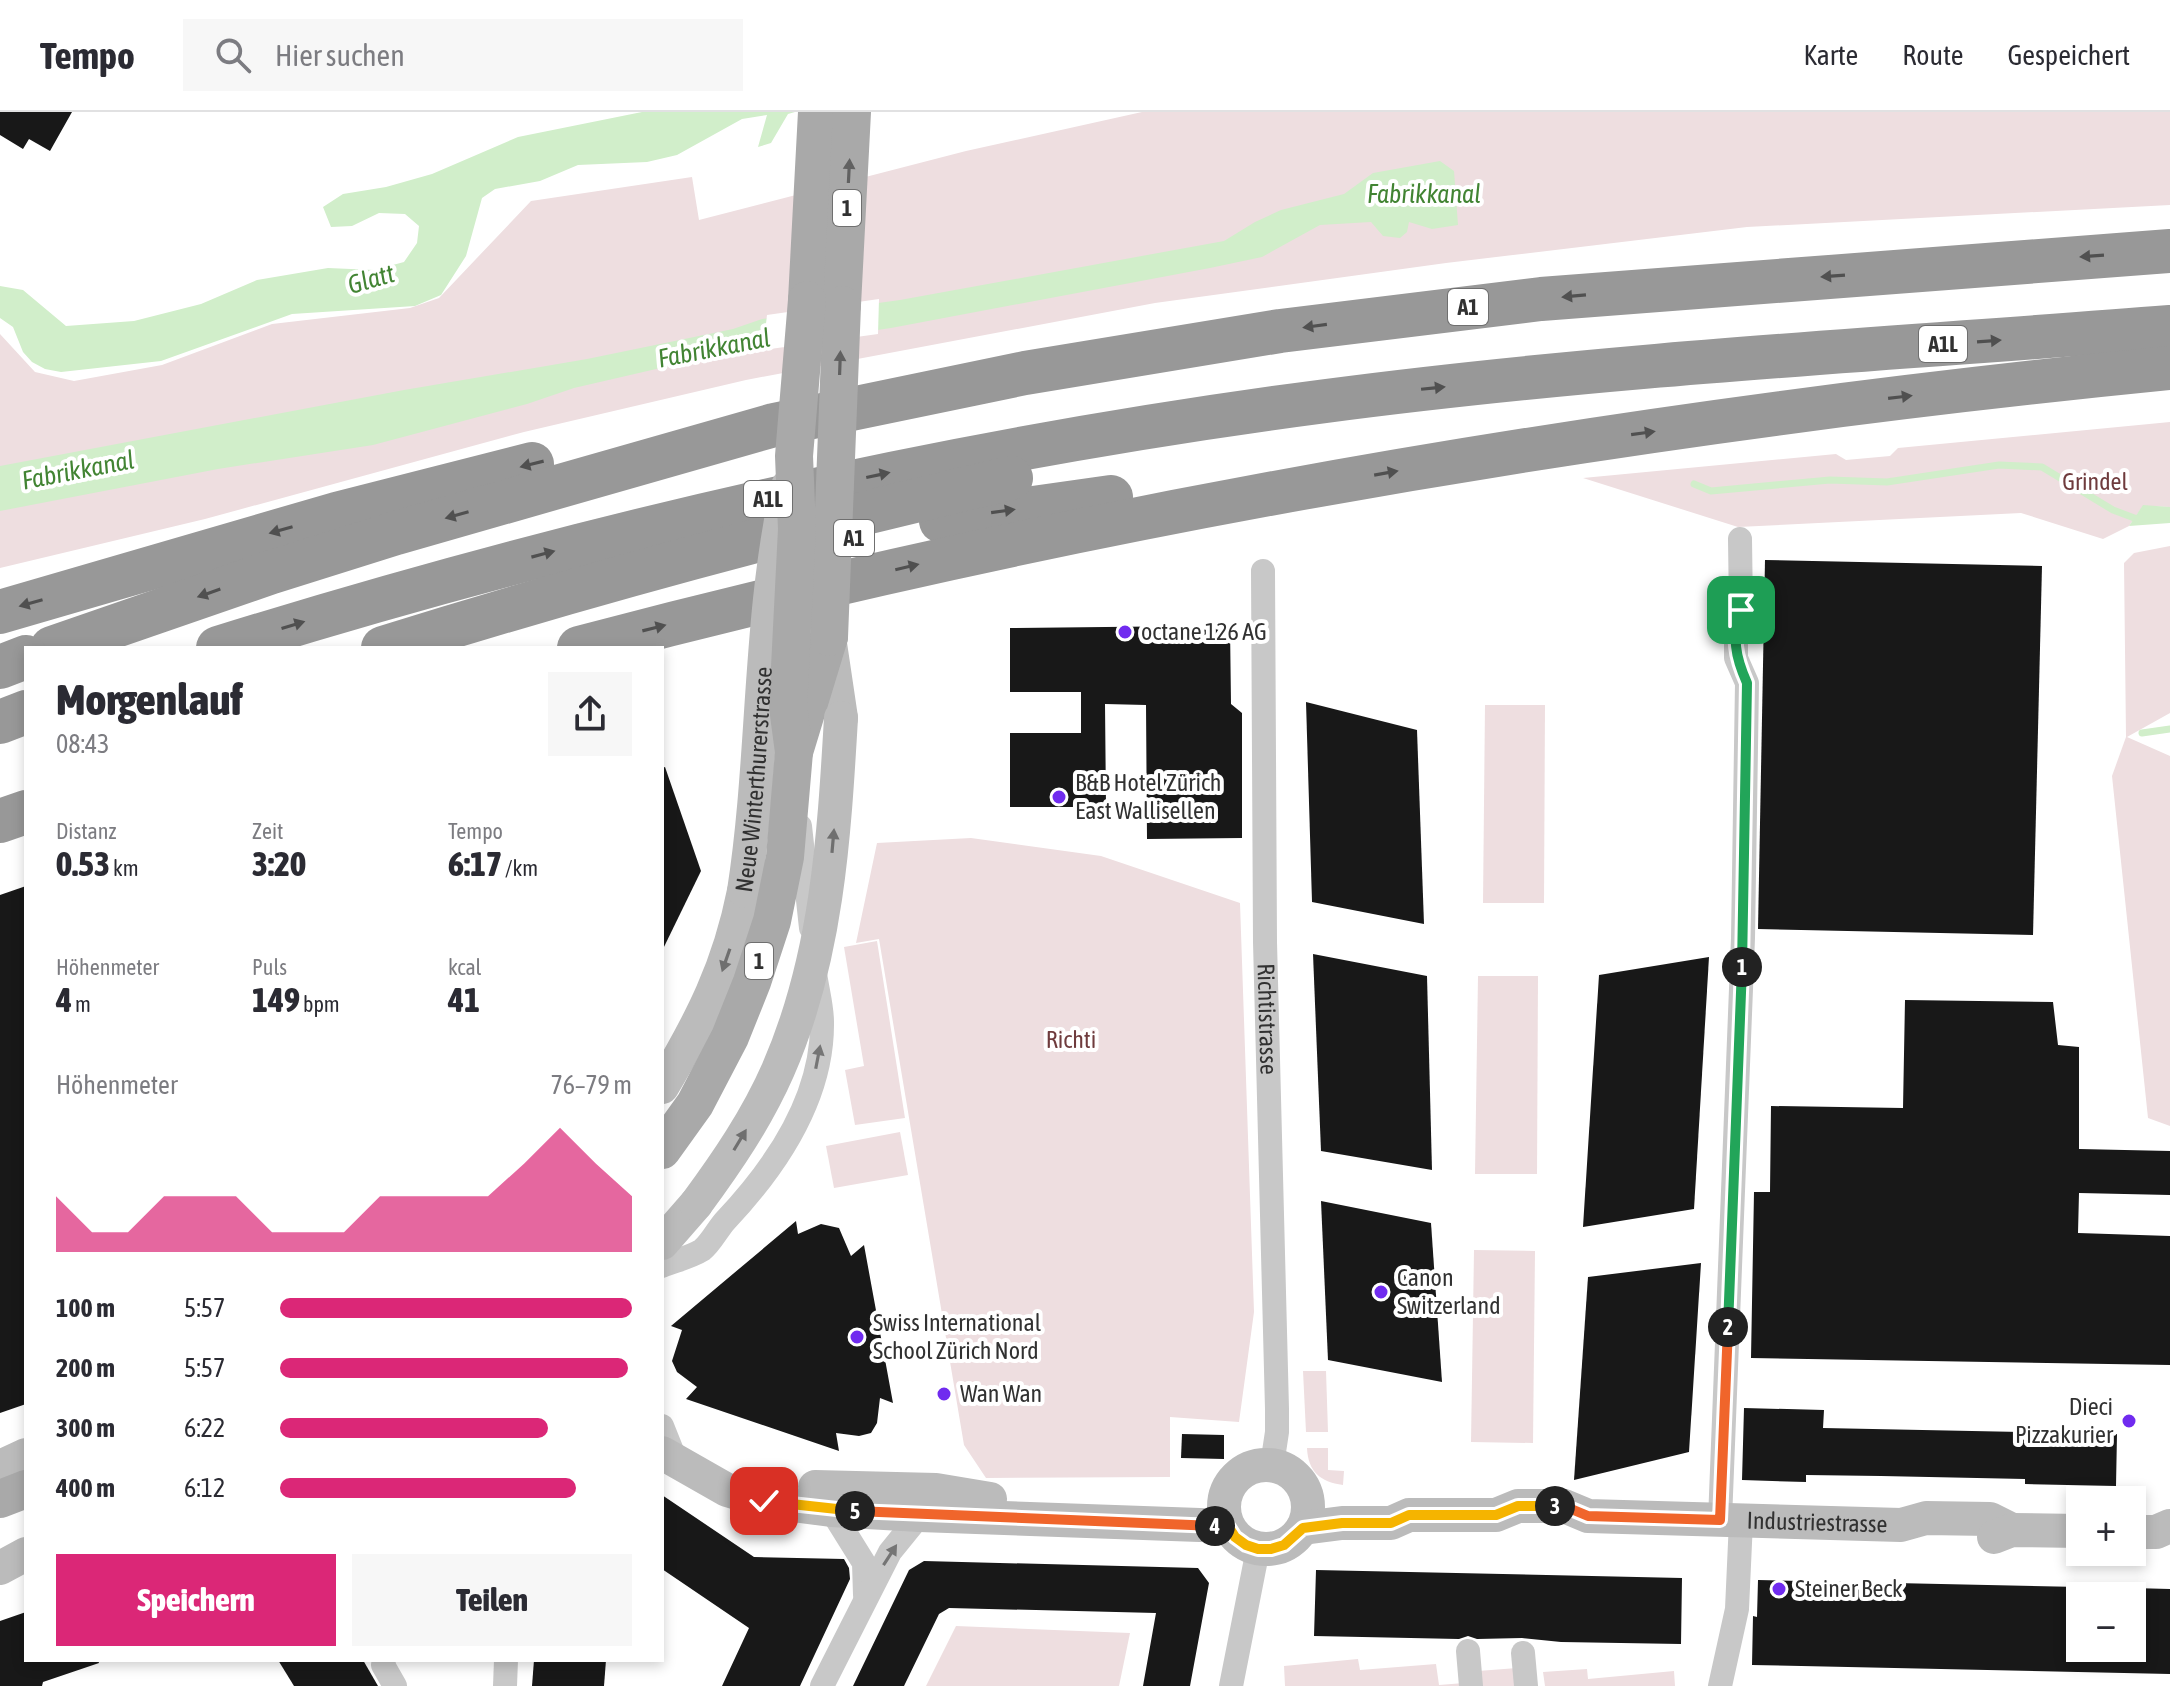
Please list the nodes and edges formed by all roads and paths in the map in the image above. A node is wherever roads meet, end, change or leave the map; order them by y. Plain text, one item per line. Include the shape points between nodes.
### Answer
1 (817, 112) edge
2 (852, 112) edge
3 (2170, 251) edge
4 (2170, 327) edge
5 (2170, 368) edge
6 (1328, 400) junction
7 (784, 441) junction
8 (1309, 487) junction
9 (797, 529) junction
10 (1740, 539) dead end
11 (1263, 571) dead end
12 (0, 612) edge
13 (829, 637) junction
14 (58, 646) edge
15 (225, 646) edge
16 (389, 646) edge
17 (417, 646) edge
18 (587, 646) edge
19 (24, 658) edge
20 (0, 667) edge
21 (24, 713) edge
22 (778, 718) dead end
23 (0, 722) edge
24 (24, 739) edge
25 (0, 744) edge
26 (794, 752) junction
27 (24, 813) edge
28 (0, 821) edge
29 (664, 1084) edge
30 (664, 1147) edge
31 (724, 1223) junction
32 (664, 1243) edge
33 (664, 1244) edge
34 (664, 1265) edge
35 (664, 1435) edge
36 (24, 1456) edge
37 (669, 1457) edge
38 (1272, 1465) junction
39 (0, 1467) edge
40 (708, 1477) junction
41 (24, 1490) edge
42 (1306, 1493) junction
43 (0, 1499) edge
44 (928, 1503) junction
45 (831, 1510) junction
46 (1226, 1515) junction
47 (1409, 1515) junction
48 (1730, 1520) junction
49 (1303, 1528) junction
50 (2066, 1531) edge
51 (1258, 1549) junction
52 (24, 1555) edge
53 (0, 1568) edge
54 (865, 1598) junction
55 (1468, 1651) dead end
56 (1523, 1653) dead end
57 (506, 1662) edge
58 (824, 1683) edge
59 (505, 1686) edge
60 (1231, 1686) edge
61 (1471, 1686) edge
62 (1526, 1686) edge
63 (1720, 1686) edge

1 - 7 main road, Neue Winterthurerstrasse / 1, bridge via 807,300
13 -> 2 main road, Neue Winterthurerstrasse / 1, bridge
3 -> 7 highway, A1 via 1604,293 1346,322 1038,370
6 -> 4 highway, A1L via 1644,367
8 -> 5 highway, A1 via 1793,412
6 - 9 highway, A1L via 1187,441
15 -> 6 highway, A1L via 479,572 753,502 1034,445
7 - 9 main road, Neue Winterthurerstrasse / 1, bridge
7 -> 12 highway via 638,437 336,514
7 -> 14 highway, A1 via 382,537
7 -> 29 street, Neue Winterthurerstrasse, bridge via 751,846 735,933 698,1027
17 -> 8 highway, A1 via 940,521 1125,495
18 -> 8 highway, A1 via 954,557
9 - 16 highway, A1L via 545,597
9 - 26 main road, Neue Winterthurerstrasse / 1, bridge via 788,707
10 - 48 street via 1736,658 1747,683
11 - 38 street, Richtistrasse via 1265,942 1277,1409
13 - 26 main road, Neue Winterthurerstrasse / 1, bridge
32 -> 13 street, Neue Winterthurerstrasse, bridge via 734,1150 777,1072 815,959 830,872 841,718
19 - 20 highway
21 - 23 highway
31 -> 22 street via 772,1167 813,1080 820,1047 822,1020 799,814
24 - 25 highway
26 - 30 main road, Neue Winterthurerstrasse / 1, bridge via 785,857 752,982 695,1104
27 - 28 highway
31 - 33 street
31 - 34 street via 702,1250
35 - 37 street
36 - 39 street
37 - 40 street
38 - 42 street via 1292,1474
38 - 46 street via 1234,1479 1227,1491
40 - 44 street
40 - 45 street via 727,1490 764,1501
41 - 43 main road
42 - 47 street, Industriestrasse via 1341,1501 1391,1501
42 - 49 street
44 - 45 street
44 - 46 street via 1016,1502
54 -> 44 street via 890,1552
45 - 54 street via 864,1563
46 - 51 street via 1235,1537
47 - 48 street, Industriestrasse via 1496,1515 1520,1525 1563,1526 1588,1516
47 - 49 street, Industriestrasse via 1391,1523
48 - 50 street, Industriestrasse via 1901,1525 1926,1539 1987,1540 2012,1530
48 - 63 street via 1737,1609
49 - 51 street, Industriestrasse via 1284,1545
51 - 60 street
52 - 53 street
54 - 58 street
55 - 61 street
56 - 62 street
57 - 59 street

